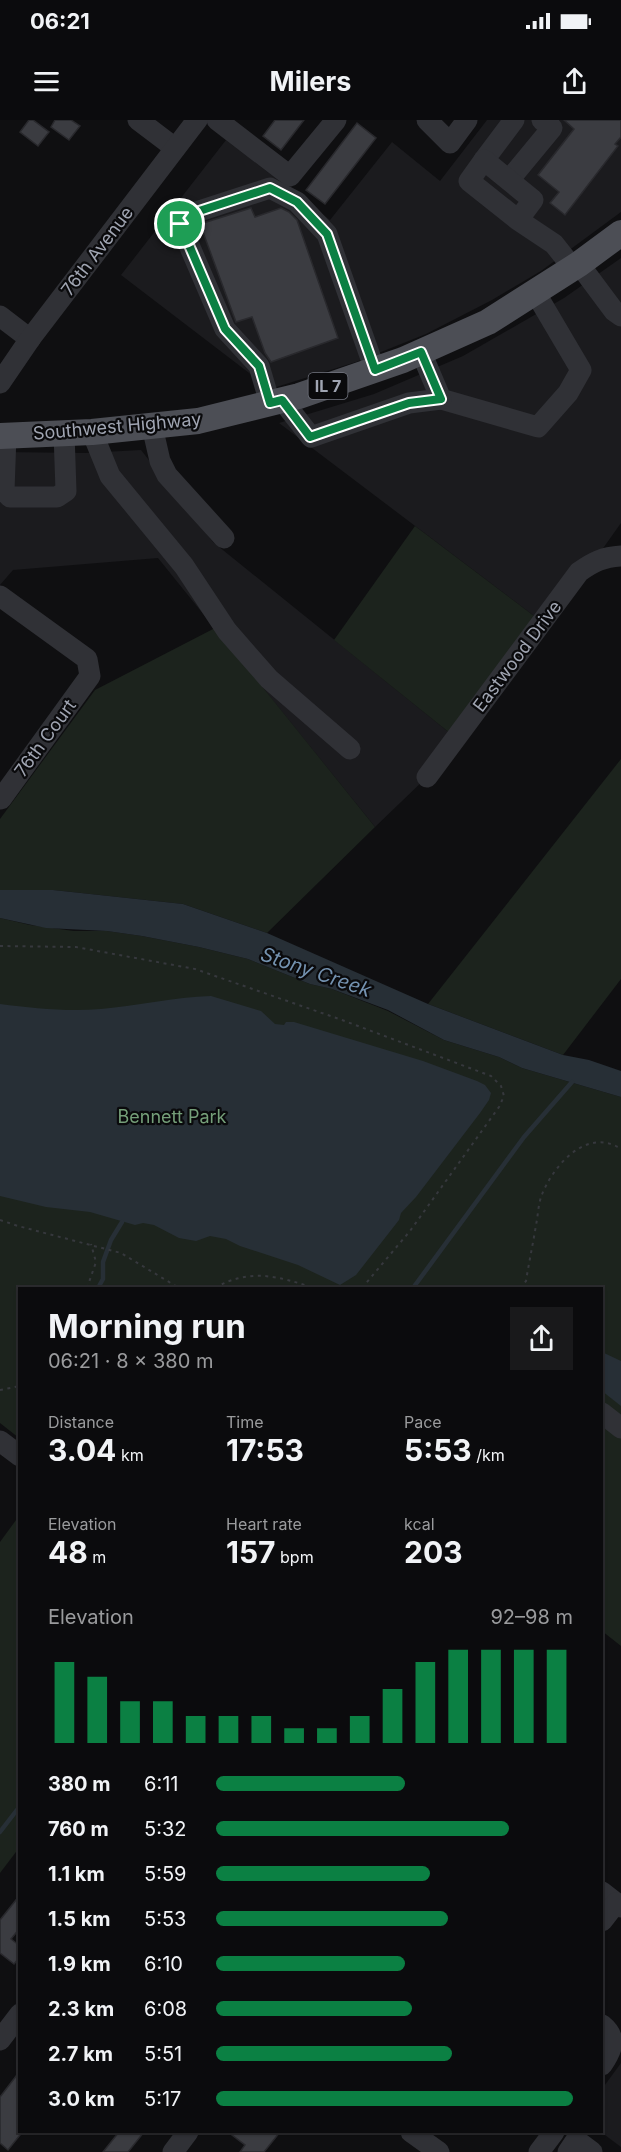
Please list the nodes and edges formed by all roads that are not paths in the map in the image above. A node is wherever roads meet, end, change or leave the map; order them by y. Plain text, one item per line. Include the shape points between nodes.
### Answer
1 (138, 120) edge
2 (197, 120) edge
3 (217, 120) edge
4 (336, 120) edge
5 (427, 120) edge
6 (467, 120) edge
7 (514, 120) edge
8 (542, 120) edge
9 (175, 148) junction
10 (484, 160) junction
11 (509, 180) junction
12 (518, 220) junction
13 (621, 232) edge
14 (576, 266) junction
15 (535, 292) junction
16 (619, 310) edge
17 (0, 316) edge
18 (30, 339) junction
19 (421, 352) junction
20 (375, 370) junction
21 (0, 383) edge
22 (441, 399) junction
23 (276, 402) junction
24 (152, 426) junction
25 (92, 432) junction
26 (64, 433) junction
27 (3, 435) edge
28 (224, 538) dead end
29 (621, 556) edge
30 (0, 596) edge
31 (350, 749) dead end
32 (427, 777) dead end
33 (1, 799) edge
34 (603, 1414) edge
35 (621, 1428) edge
36 (0, 1441) edge
37 (18, 1454) edge
38 (613, 1900) edge
39 (603, 1919) edge
40 (18, 2017) edge
41 (603, 2026) edge
42 (0, 2040) edge
43 (603, 2063) edge
44 (188, 2133) edge
45 (412, 2133) edge
46 (553, 2133) edge
47 (173, 2152) edge
48 (439, 2152) edge
49 (539, 2152) edge
50 (568, 2152) edge
51 (592, 2152) edge

1 - 9 street
2 - 9 street, 76th Avenue
3 - 4 street via 290,176
5 - 6 street via 450,143
7 - 10 street
8 - 11 street via 552,128
9 - 18 street, 76th Avenue
10 - 11 street
10 - 12 street via 469,181
11 - 12 street via 533,200
12 - 14 street via 554,243
13 - 14 main road, Southwest Highway / IL 7
14 - 15 main road, Southwest Highway / IL 7
14 - 16 street
15 - 19 main road, Southwest Highway / IL 7 via 488,322
15 - 22 street via 580,370 568,393 538,427
17 - 18 street
18 - 21 street, 76th Avenue
19 - 20 main road, Southwest Highway / IL 7
19 - 22 street
20 - 23 main road, Southwest Highway / IL 7
20 - 23 street via 327,234 297,202 270,188 190,214 180,224 225,329 259,366
22 - 23 street via 409,403 310,437
23 - 24 main road, Southwest Highway / IL 7 via 198,421
24 - 25 main road, Southwest Highway / IL 7
24 - 28 street via 167,475
25 - 26 main road, Southwest Highway / IL 7
25 - 31 street via 110,476 184,566 227,631 269,679
26 - 27 main road, Southwest Highway / IL 7
26 - 27 street via 66,491 57,497 10,497 4,491
29 - 32 street, Eastwood Drive via 594,561 579,572
30 - 33 street, 76th Court via 87,658 90,676
34 - 35 street
36 - 37 street
38 - 39 street
40 - 42 street
41 - 43 street via 612,2043
44 - 47 street
45 - 48 street
46 - 49 street
50 - 51 street via 576,2140

